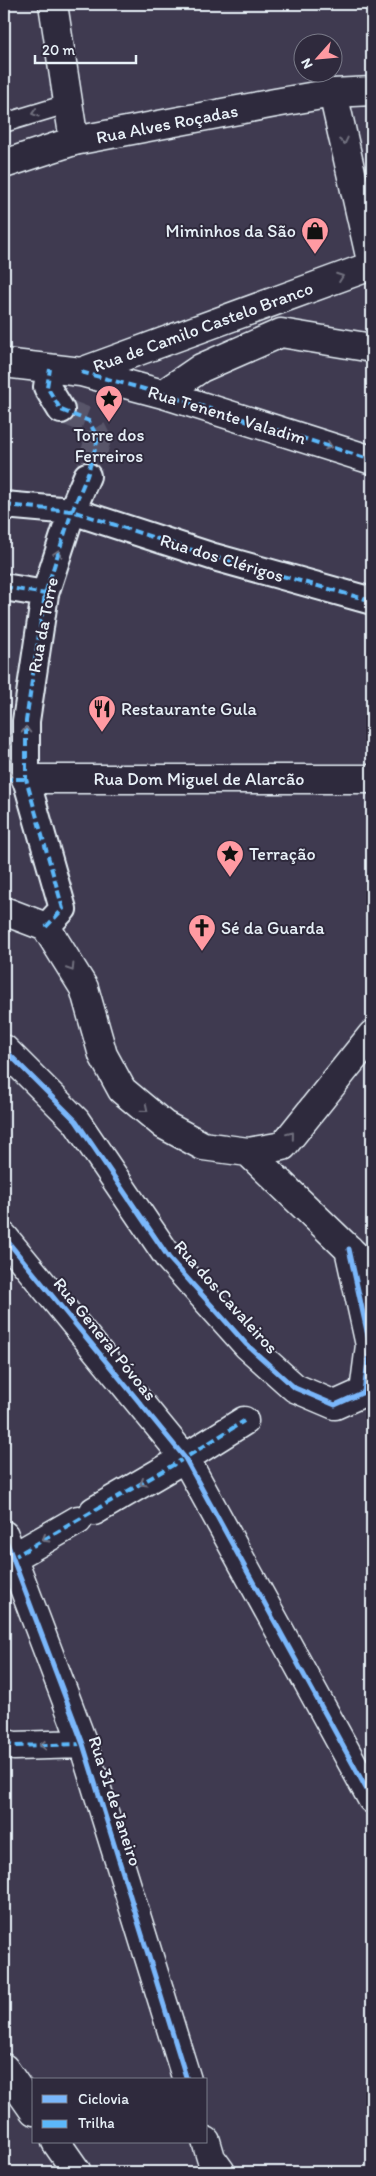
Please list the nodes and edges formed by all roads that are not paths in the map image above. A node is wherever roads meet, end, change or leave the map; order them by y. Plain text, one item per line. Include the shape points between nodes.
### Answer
1 (53, 4) edge
2 (372, 91) edge
3 (333, 94) junction
4 (67, 104) junction
5 (4, 123) edge
6 (74, 141) junction
7 (4, 164) edge
8 (372, 265) edge
9 (365, 342) edge
10 (4, 363) edge
11 (50, 369) junction
12 (81, 372) junction
13 (163, 394) junction
14 (61, 410) tunnel mouth
15 (372, 460) edge
16 (87, 476) tunnel mouth
17 (4, 505) edge
18 (72, 511) junction
19 (4, 587) edge
20 (45, 594) junction
21 (372, 601) edge
22 (372, 778) edge
23 (15, 779) edge
24 (4, 911) edge
25 (46, 927) junction
26 (372, 1034) edge
27 (4, 1049) edge
28 (248, 1152) junction
29 (4, 1237) edge
30 (349, 1249) junction
31 (372, 1271) edge
32 (244, 1421) dead end
33 (185, 1458) junction
34 (8, 1546) edge
35 (4, 1743) edge
36 (83, 1744) junction
37 (372, 1799) edge
38 (4, 2068) edge
39 (186, 2078) edge
40 (32, 2108) edge
41 (57, 2144) edge
42 (207, 2144) edge
43 (77, 2172) edge
44 (221, 2172) edge

1 - 4 street
2 - 3 street, Rua Alves Roçadas
3 - 6 street, Rua Alves Roçadas
3 -> 8 street
4 -> 5 lane
4 - 6 street
6 - 7 street, Rua Alves Roçadas
12 -> 8 street, Rua de Camilo Castelo Branco
9 - 13 street via 281,333 201,368
10 - 11 street, Rua de Camilo Castelo Branco
11 - 12 street, Rua de Camilo Castelo Branco
11 - 14 street via 47,387
12 - 13 street, Rua Tenente Valadim
13 -> 15 street, Rua Tenente Valadim
16 - 18 street, Rua da Torre
17 - 18 street, Rua dos Clérigos
20 -> 18 street, Rua da Torre
18 - 21 street, Rua dos Clérigos
19 - 20 street
23 -> 20 street, Rua da Torre
22 - 23 street, Rua Dom Miguel de Alarcão
23 - 25 street, Rua da Torre via 63,909
24 - 25 street
25 -> 28 street via 84,988 103,1055 122,1090 164,1125 203,1146
28 -> 26 street via 283,1146
27 - 30 street, Rua dos Cavaleiros via 76,1121 169,1258 247,1345 295,1388 335,1405 364,1392 370,1345
28 - 30 street
29 - 33 street, Rua General Póvoas
30 - 31 street
32 - 33 street
33 -> 34 street via 86,1515
33 - 37 street, Rua General Póvoas
34 - 36 street, Rua 31 de Janeiro
36 -> 35 street via 14,1746
36 - 39 street, Rua 31 de Janeiro
38 - 40 street
41 - 43 street
42 - 44 street

